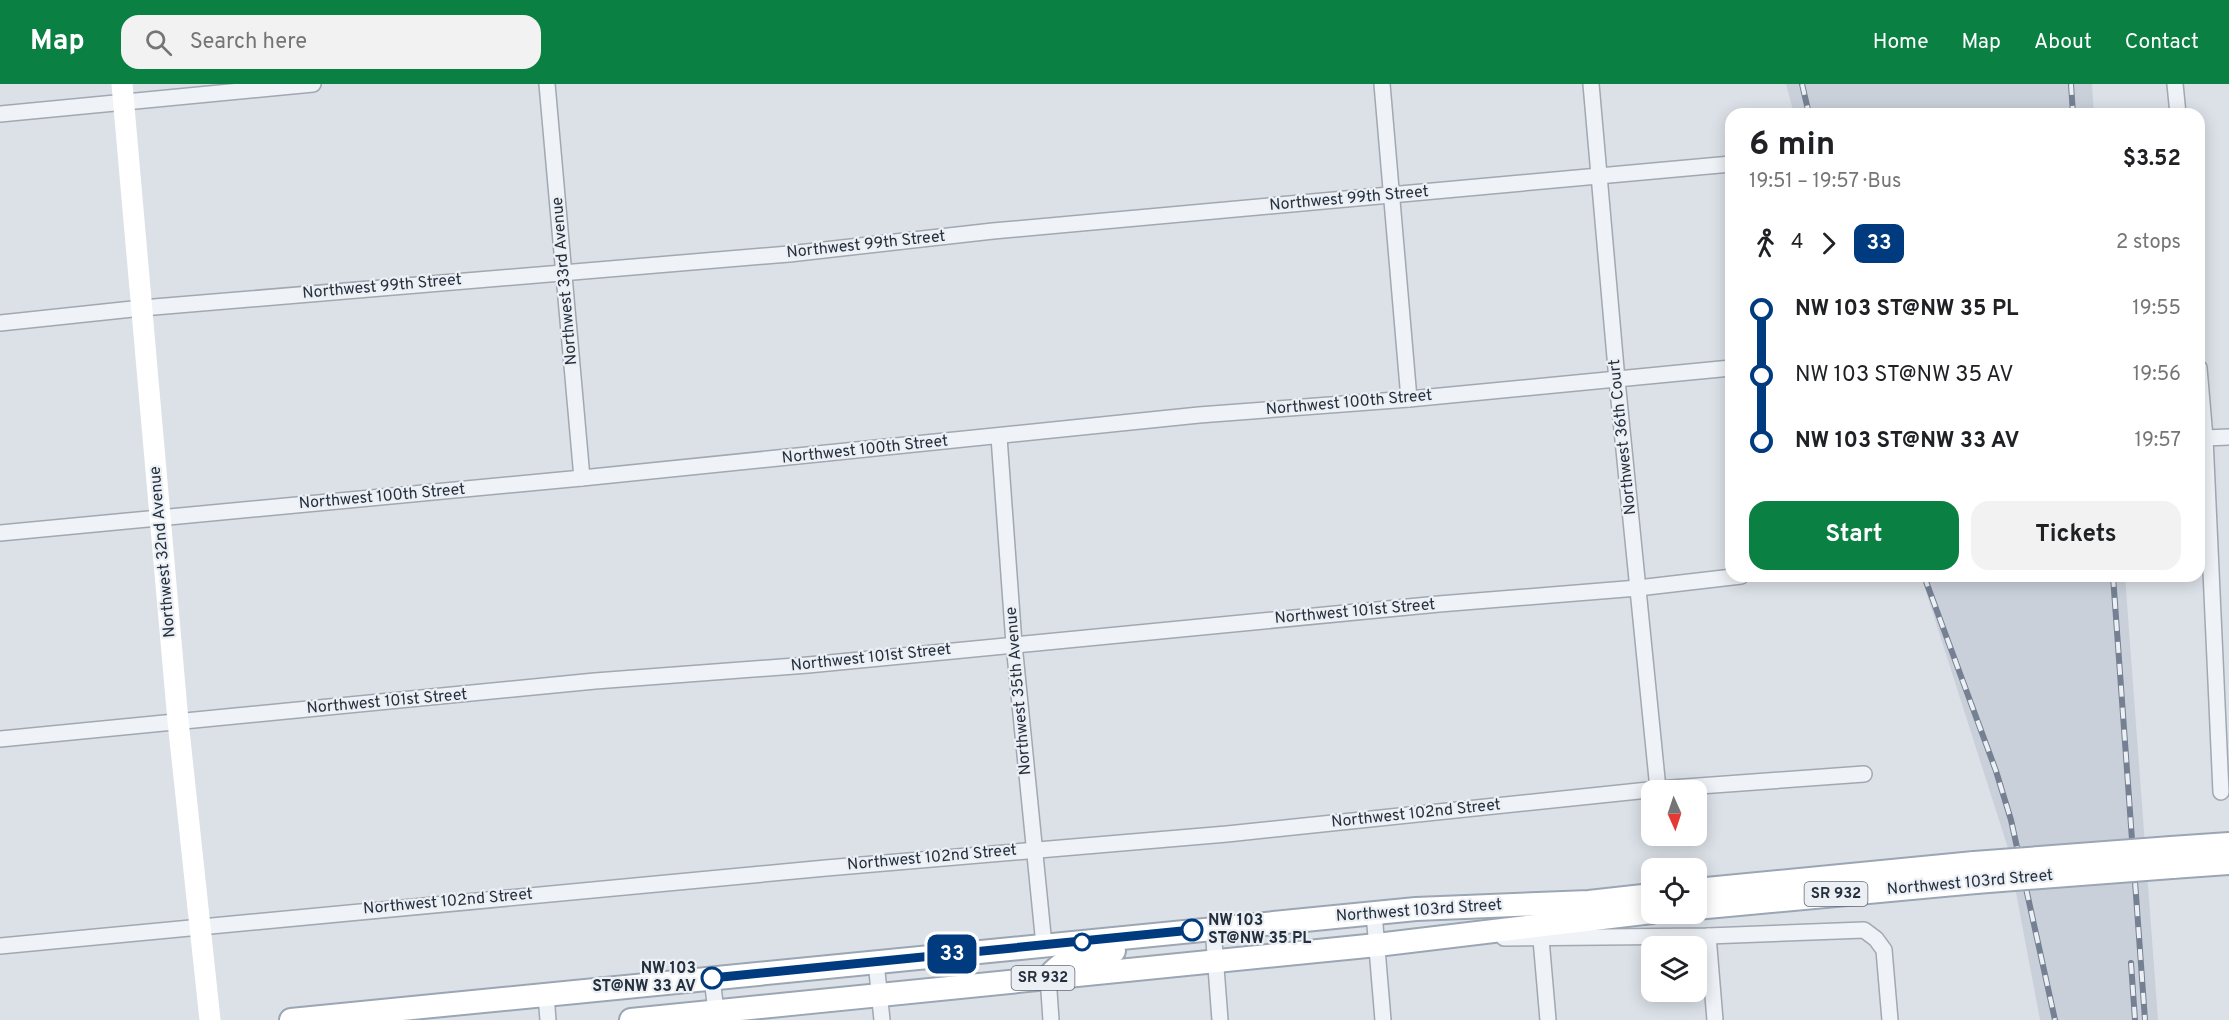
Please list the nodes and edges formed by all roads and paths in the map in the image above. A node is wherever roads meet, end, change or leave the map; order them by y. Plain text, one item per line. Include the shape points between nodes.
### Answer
1 (313, 84) edge
2 (547, 84) edge
3 (1382, 84) edge
4 (1592, 84) edge
5 (2175, 84) edge
6 (123, 93) edge
7 (2177, 108) edge
8 (0, 114) edge
9 (1725, 165) edge
10 (1600, 175) junction
11 (1393, 195) junction
12 (565, 271) junction
13 (142, 308) junction
14 (0, 323) edge
15 (1725, 369) edge
16 (1617, 380) junction
17 (1409, 399) junction
18 (999, 437) junction
19 (2229, 437) edge
20 (2205, 438) joint
21 (582, 478) junction
22 (160, 516) junction
23 (0, 532) edge
24 (1725, 578) edge
25 (1638, 588) junction
26 (1014, 644) junction
27 (178, 721) junction
28 (0, 739) edge
29 (1864, 774) dead end
30 (1658, 780) edge
31 (1707, 785) edge
32 (1641, 791) edge
33 (2221, 792) dead end
34 (2229, 844) edge
35 (1034, 850) junction
36 (2171, 858) junction
37 (2229, 863) edge
38 (1975, 872) junction
39 (1707, 889) edge
40 (1641, 896) edge
41 (1707, 907) edge
42 (1374, 913) junction
43 (1641, 913) edge
44 (201, 926) junction
45 (1214, 928) junction
46 (1455, 936) junction
47 (1708, 936) junction
48 (1130, 937) junction
49 (1541, 939) junction
50 (1044, 945) junction
51 (1377, 945) junction
52 (0, 946) edge
53 (1216, 961) junction
54 (876, 962) junction
55 (712, 978) junction
56 (1048, 978) junction
57 (962, 987) junction
58 (880, 994) junction
59 (546, 995) junction
60 (382, 1015) edge
61 (717, 1016) edge
62 (210, 1020) edge
63 (291, 1020) edge
64 (548, 1020) edge
65 (631, 1020) edge
66 (882, 1020) edge
67 (1051, 1020) edge
68 (1220, 1020) edge
69 (1383, 1020) edge
70 (1548, 1020) edge
71 (1715, 1020) edge
72 (1890, 1020) edge

1 - 6 street
2 - 12 street, Northwest 33rd Avenue
3 - 11 street
4 - 10 street, Northwest 36th Court
5 - 7 street
6 - 8 street
6 - 13 main road, Northwest 32nd Avenue
9 - 10 street, Northwest 99th Street
10 - 11 street, Northwest 99th Street
10 - 16 street, Northwest 36th Court
11 - 12 street, Northwest 99th Street via 789,254
11 - 17 street
12 - 13 street, Northwest 99th Street
12 - 21 street, Northwest 33rd Avenue
13 - 14 street, Northwest 99th Street
13 - 22 main road, Northwest 32nd Avenue
15 - 16 street, Northwest 100th Street
16 - 17 street, Northwest 100th Street
16 - 25 street, Northwest 36th Court
17 - 18 street, Northwest 100th Street via 1198,415
18 - 21 street, Northwest 100th Street
18 - 26 street, Northwest 35th Avenue
19 - 20 street
20 - 33 street
21 - 22 street, Northwest 100th Street
22 - 23 street, Northwest 100th Street
22 - 27 main road, Northwest 32nd Avenue
24 - 25 street, Northwest 101st Street
25 - 26 street, Northwest 101st Street
25 - 30 street, Northwest 36th Court
26 - 27 street, Northwest 101st Street
26 - 35 street, Northwest 35th Avenue
27 - 28 street, Northwest 101st Street
27 - 44 main road, Northwest 32nd Avenue
29 - 31 street, Northwest 102nd Street
32 - 35 street, Northwest 102nd Street
34 - 36 main road, SR 932
35 - 44 street, Northwest 102nd Street
35 - 50 street, Northwest 35th Avenue
36 - 37 main road, SR 932
36 - 38 main road, Northwest 103rd Street / SR 932, bridge
38 - 39 main road, Northwest 103rd Street / SR 932
38 - 41 main road, Northwest 103rd Street / SR 932
40 - 42 main road, Northwest 103rd Street / SR 932
42 - 45 main road, Northwest 103rd Street / SR 932
42 - 51 street
43 - 46 main road, Northwest 103rd Street / SR 932
44 - 52 street, Northwest 102nd Street
44 - 62 main road, Northwest 32nd Avenue
45 - 48 main road, Northwest 103rd Street / SR 932
45 - 53 street
46 - 49 street, Northwest 103rd Street
46 - 51 main road, Northwest 103rd Street / SR 932
47 - 49 street, Northwest 103rd Street
47 - 71 street
47 - 72 street, Northwest 103rd Street via 1864,930 1884,950
48 - 50 main road, Northwest 103rd Street / SR 932
48 - 56 main road via 1122,948 1105,955 1071,959 1058,965
49 - 70 street
50 - 54 main road, Northwest 103rd Street / SR 932
50 - 57 main road via 1038,957 1024,968 973,977
51 - 53 main road, Northwest 103rd Street / SR 932
51 - 69 street
53 - 56 main road, Northwest 103rd Street / SR 932
53 - 68 street
54 - 55 main road, Northwest 103rd Street / SR 932
54 - 58 street
55 - 59 main road, Northwest 103rd Street / SR 932
55 - 61 street
56 - 57 main road, Northwest 103rd Street / SR 932
56 - 67 street
57 - 58 main road, Northwest 103rd Street / SR 932
58 - 61 main road, Northwest 103rd Street / SR 932
58 - 66 street
59 - 60 main road, Northwest 103rd Street / SR 932
59 - 64 street
60 - 63 main road, Northwest 103rd Street / SR 932
61 - 65 main road, Northwest 103rd Street / SR 932

